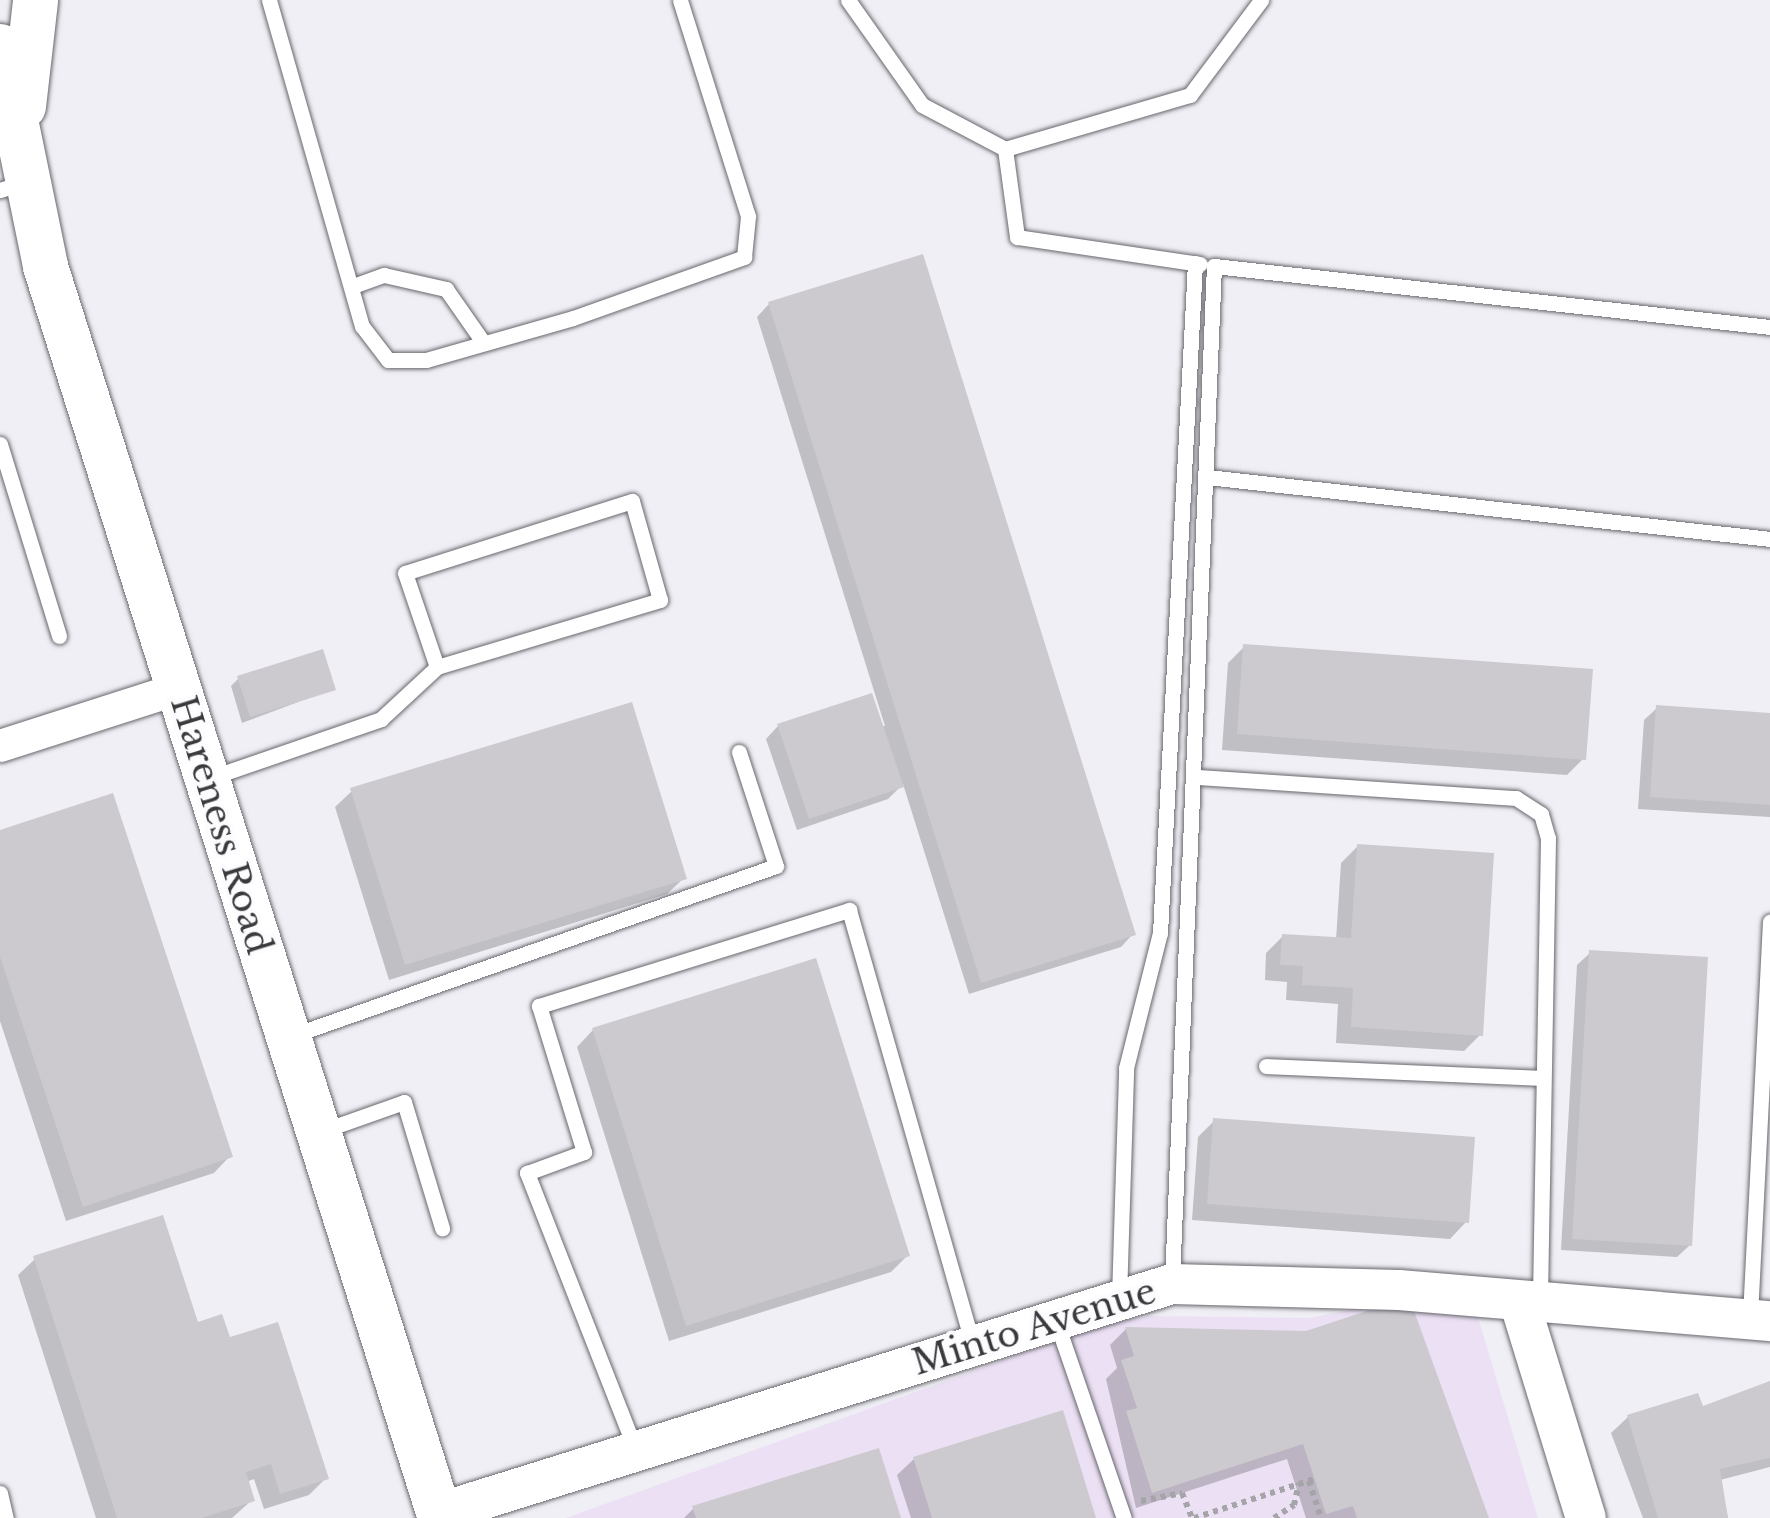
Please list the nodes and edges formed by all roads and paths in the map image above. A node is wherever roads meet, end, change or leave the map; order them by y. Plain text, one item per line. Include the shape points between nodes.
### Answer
1 (35, 0) edge
2 (269, 0) edge
3 (680, 0) edge
4 (848, 0) edge
5 (1261, 0) edge
6 (0, 46) edge
7 (20, 128) junction
8 (1005, 149) junction
9 (12, 186) edge
10 (1194, 263) junction
11 (1214, 266) junction
12 (353, 286) junction
13 (1770, 327) edge
14 (482, 342) junction
15 (0, 444) edge
16 (1207, 477) junction
17 (1770, 539) edge
18 (59, 636) dead end
19 (437, 668) junction
20 (178, 689) junction
21 (0, 746) edge
22 (740, 752) dead end
23 (1198, 777) junction
24 (206, 780) junction
25 (1770, 922) edge
26 (287, 1037) junction
27 (1266, 1066) dead end
28 (1542, 1078) junction
29 (318, 1132) junction
30 (442, 1228) dead end
31 (1172, 1284) junction
32 (1119, 1301) junction
33 (1530, 1305) junction
34 (1056, 1321) junction
35 (1760, 1321) edge
36 (972, 1346) junction
37 (636, 1452) junction
38 (1299, 1484) junction
39 (0, 1494) edge
40 (1122, 1512) edge
41 (439, 1516) edge
42 (6, 1518) edge
43 (1193, 1518) edge
44 (1274, 1518) edge
45 (1321, 1518) edge
46 (1586, 1518) edge

1 - 7 main road, Hareness Road
2 - 12 lane
3 - 14 lane via 748,216 744,256
4 - 8 lane via 922,105
5 - 8 lane via 1190,95
6 - 7 main road, Hareness Road
7 - 9 main road, Hareness Road
8 - 10 lane via 1017,237
9 - 20 main road, Hareness Road
10 - 11 lane
10 - 32 lane via 1160,933 1126,1068
11 - 13 lane
11 - 16 lane
12 - 14 lane via 400,276 446,289
12 - 14 lane via 362,326 388,360 426,360
15 - 18 lane
16 - 17 lane
16 - 23 lane
19 - 19 lane via 406,573 632,501 660,600
19 - 24 lane via 381,719
20 - 21 street
20 - 24 main road, Hareness Road
22 - 26 lane via 776,866
23 - 28 lane via 1516,798 1541,814 1548,838
23 - 31 lane via 1175,1053
24 - 26 main road, Hareness Road
25 - 35 lane
26 - 29 main road, Hareness Road
27 - 28 lane
28 - 33 lane
29 - 30 lane via 404,1102
29 - 41 main road, Hareness Road
31 - 32 street, Minto Avenue
31 - 33 street, Minto Avenue via 1400,1290
32 - 34 street, Minto Avenue
33 - 35 street, Minto Avenue
33 - 46 street
34 - 36 street, Minto Avenue
34 - 40 lane
36 - 37 street, Minto Avenue
36 - 37 lane via 849,910 557,1000 539,1006 584,1152 527,1173
37 - 41 street, Minto Avenue
38 - 43 path
38 - 44 path via 1294,1506
38 - 45 path via 1312,1480
39 - 42 lane
40 - 43 path via 1182,1493

